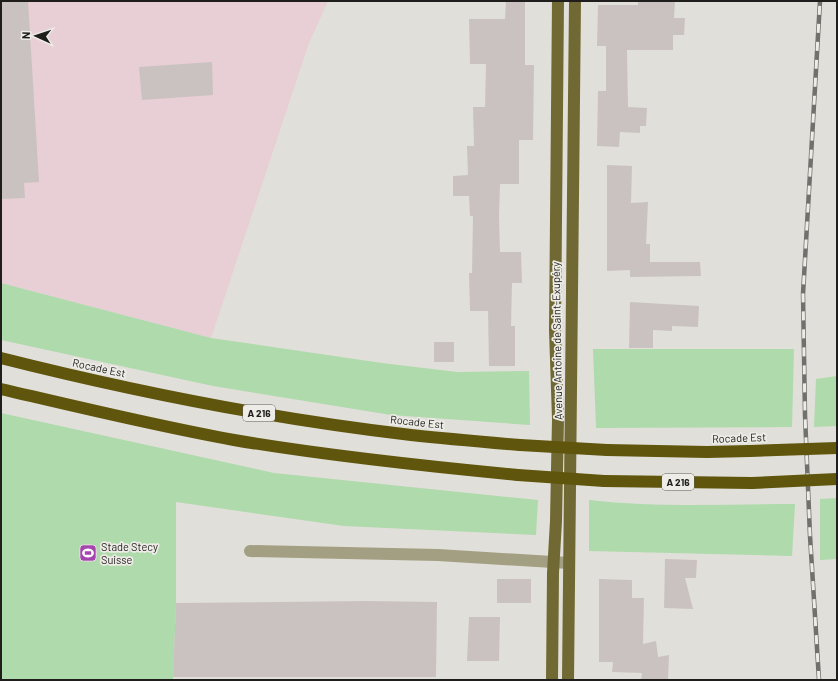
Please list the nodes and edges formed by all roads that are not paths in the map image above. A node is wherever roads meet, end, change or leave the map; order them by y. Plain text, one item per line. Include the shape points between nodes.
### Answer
1 (558, 1) edge
2 (575, 1) edge
3 (1, 358) edge
4 (1, 389) edge
5 (837, 448) edge
6 (837, 479) edge
7 (250, 551) dead end
8 (554, 562) junction
9 (569, 562) junction
10 (552, 680) edge
11 (568, 680) edge

1 - 8 main road, Avenue Antoine de Saint-Exupéry via 555,325 558,419
2 - 9 main road, Avenue Antoine de Saint-Exupéry
3 - 5 highway, Rocade Est / A 216, bridge via 211,405 404,434 607,450 708,452
4 - 6 highway, A 216, bridge via 234,440 395,463 604,480 752,482
7 - 8 lane via 438,555
8 - 9 lane
8 - 10 main road, Avenue Antoine de Saint-Exupéry
9 - 11 main road, Avenue Antoine de Saint-Exupéry

